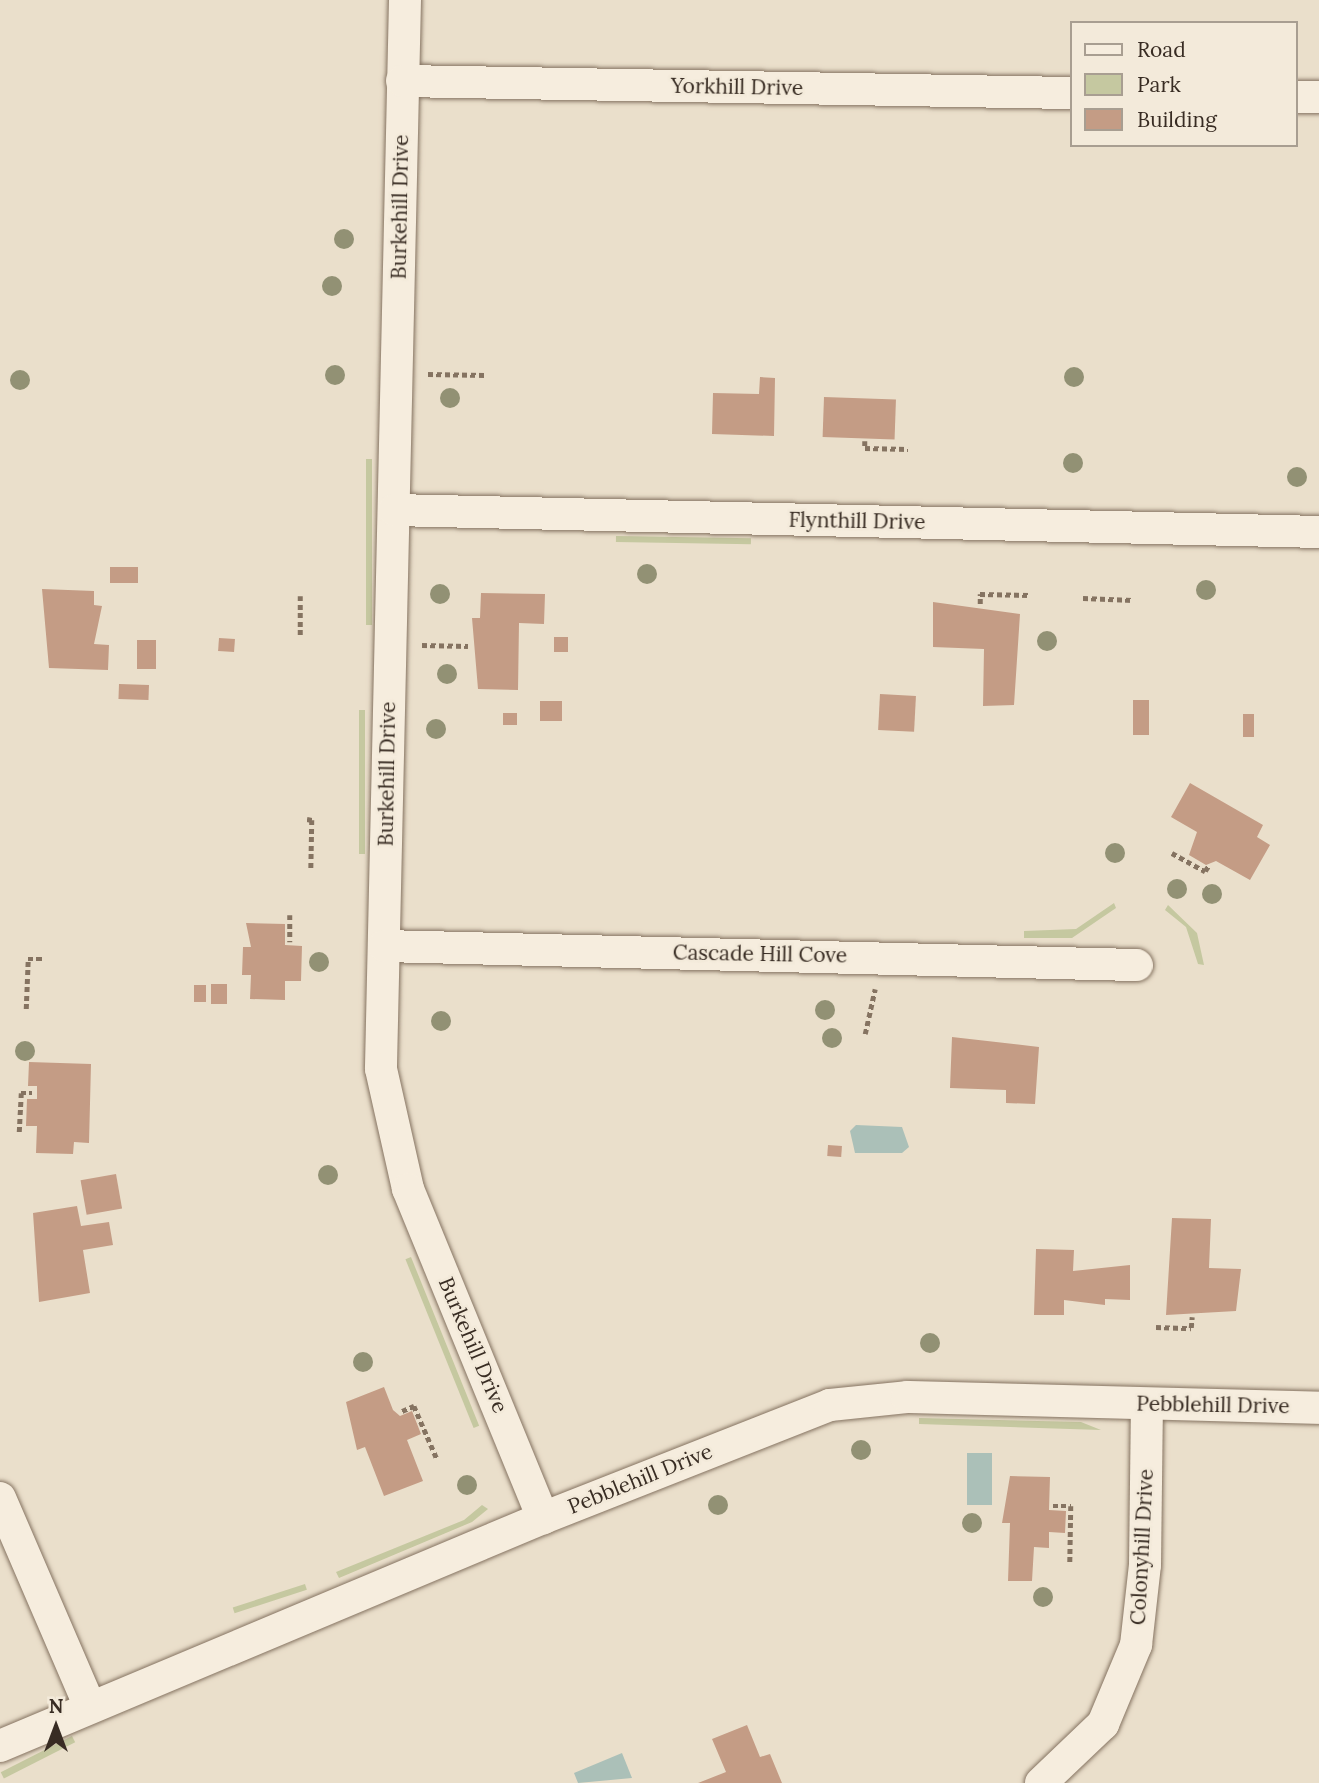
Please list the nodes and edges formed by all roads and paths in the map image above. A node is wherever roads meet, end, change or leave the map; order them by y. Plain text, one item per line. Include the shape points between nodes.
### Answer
1 (405, 0) edge
2 (402, 81) junction
3 (1070, 93) edge
4 (1298, 97) edge
5 (1319, 97) edge
6 (428, 374) dead end
7 (485, 374) dead end
8 (865, 441) dead end
9 (908, 449) dead end
10 (394, 510) junction
11 (1319, 532) edge
12 (1029, 595) dead end
13 (300, 596) dead end
14 (1083, 598) dead end
15 (1133, 600) dead end
16 (980, 604) dead end
17 (300, 635) dead end
18 (422, 645) dead end
19 (468, 646) dead end
20 (307, 819) dead end
21 (1172, 853) dead end
22 (1209, 865) dead end
23 (311, 870) dead end
24 (290, 915) dead end
25 (290, 942) dead end
26 (384, 946) junction
27 (42, 959) dead end
28 (1137, 965) dead end
29 (875, 989) dead end
30 (26, 1009) dead end
31 (865, 1034) dead end
32 (32, 1093) dead end
33 (19, 1132) dead end
34 (1192, 1317) dead end
35 (1156, 1326) dead end
36 (1147, 1404) junction
37 (1319, 1408) edge
38 (402, 1411) dead end
39 (437, 1459) dead end
40 (0, 1498) edge
41 (1053, 1506) dead end
42 (543, 1518) junction
43 (1070, 1564) dead end
44 (89, 1706) junction
45 (0, 1746) edge
46 (1041, 1783) edge

1 - 2 street, Burkehill Drive
2 - 3 street, Yorkhill Drive
2 - 10 street, Burkehill Drive
4 - 5 street
6 - 7 path
8 - 9 path via 865,448
10 - 11 street, Flynthill Drive
10 - 26 street, Burkehill Drive
12 - 16 path via 980,594
13 - 17 path
14 - 15 path
18 - 19 path
20 - 23 path via 312,820
21 - 22 path via 1205,871
24 - 25 path
26 - 28 street, Cascade Hill Cove
26 - 42 street, Burkehill Drive via 381,1069 395,1148
27 - 30 path via 28,959
29 - 31 path
32 - 33 path via 21,1093
34 - 35 path via 1191,1328
36 - 37 street, Pebblehill Drive
36 - 42 street, Pebblehill Drive via 907,1397 830,1405
36 - 46 street, Colonyhill Drive via 1143,1610 1133,1656 1103,1724
38 - 39 path via 414,1406
40 - 44 street
41 - 43 path via 1071,1506
42 - 44 street, Pebblehill Drive
44 - 45 street, Pebblehill Drive

